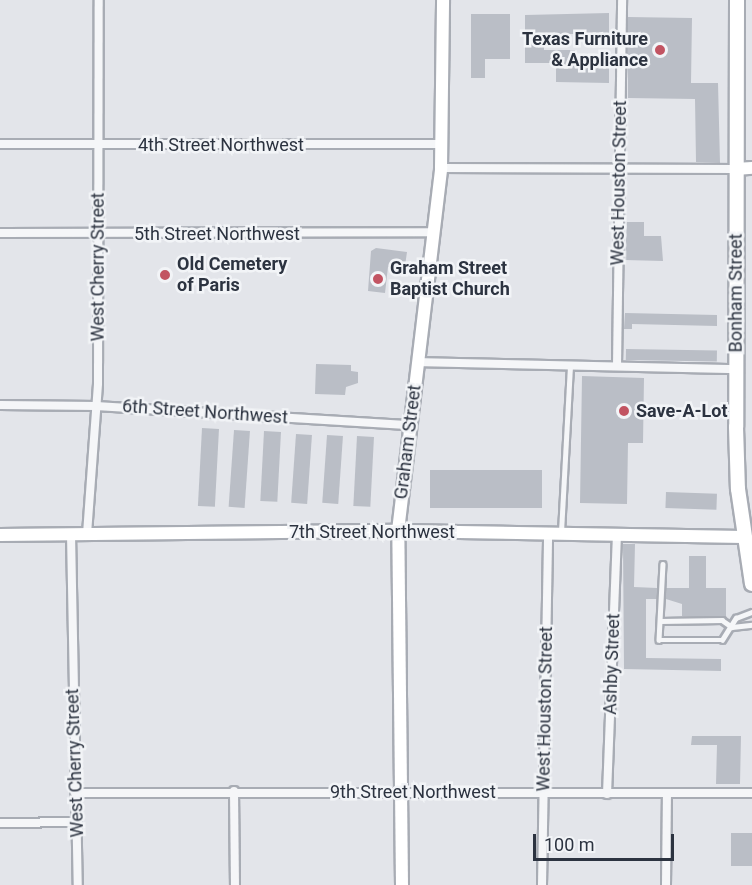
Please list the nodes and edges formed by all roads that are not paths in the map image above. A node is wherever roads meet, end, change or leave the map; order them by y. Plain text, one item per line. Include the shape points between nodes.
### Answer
1 (99, 0) edge
2 (443, 0) edge
3 (621, 0) edge
4 (737, 0) edge
5 (0, 144) edge
6 (442, 144) junction
7 (98, 146) junction
8 (441, 168) junction
9 (619, 168) junction
10 (752, 168) edge
11 (736, 169) junction
12 (435, 232) junction
13 (0, 233) edge
14 (98, 234) junction
15 (418, 362) junction
16 (570, 365) junction
17 (617, 366) junction
18 (735, 369) junction
19 (0, 405) edge
20 (96, 406) junction
21 (410, 425) junction
22 (398, 531) junction
23 (548, 532) junction
24 (561, 532) junction
25 (617, 533) junction
26 (71, 534) junction
27 (87, 534) junction
28 (0, 535) edge
29 (747, 537) edge
30 (663, 564) dead end
31 (752, 584) edge
32 (752, 612) edge
33 (660, 621) junction
34 (752, 625) edge
35 (732, 627) junction
36 (234, 791) junction
37 (401, 791) junction
38 (543, 792) junction
39 (75, 793) junction
40 (752, 793) edge
41 (607, 794) junction
42 (667, 795) junction
43 (77, 822) junction
44 (0, 824) edge
45 (78, 885) edge
46 (235, 885) edge
47 (402, 885) edge
48 (542, 885) edge
49 (666, 885) edge

1 - 7 street, West Cherry Street
2 - 6 street, Graham Street
3 - 9 street, West Houston Street
4 - 11 main road, Bonham Street
5 - 7 street, 4th Street Northwest
6 - 7 street, 4th Street Northwest
6 - 8 street, Graham Street
7 - 14 street, West Cherry Street
8 - 9 street
8 - 12 street, Graham Street
9 - 11 street
9 - 17 street, West Houston Street
10 - 11 street
11 - 18 main road, Bonham Street
12 - 14 street, 5th Street Northwest
12 - 15 street, Graham Street
13 - 14 street, 5th Street Northwest
14 - 20 street, West Cherry Street
15 - 16 street
15 - 21 street, Graham Street
16 - 17 street
16 - 24 lane
17 - 18 street
18 - 29 main road, Bonham Street
19 - 20 street, 6th Street Northwest
20 - 21 street, 6th Street Northwest
20 - 27 street, West Cherry Street
21 - 22 street, Graham Street
22 - 23 street, 7th Street Northwest
22 - 27 street, 7th Street Northwest
22 - 37 street, Graham Street
23 - 24 street, 7th Street Northwest
23 - 38 street, West Houston Street
24 - 25 street, 7th Street Northwest
25 - 29 street, 7th Street Northwest
25 - 41 street, Ashby Street
26 - 27 street, 7th Street Northwest
26 - 28 street, 7th Street Northwest
26 - 39 street, West Cherry Street
29 - 31 main road, Bonham Street
30 - 33 lane
32 - 35 lane via 736,618
33 - 35 lane via 722,620
33 - 35 lane via 659,640 722,640
34 - 35 lane
36 - 37 street, 9th Street Northwest
36 - 39 street, 9th Street Northwest
36 - 46 street
37 - 38 street, 9th Street Northwest
37 - 47 street, Graham Street
38 - 41 street, 9th Street Northwest
38 - 48 street, West Houston Street
39 - 43 street, West Cherry Street
40 - 42 street, 9th Street Northwest
41 - 42 street, 9th Street Northwest
42 - 49 street
43 - 44 street
43 - 45 street, West Cherry Street

